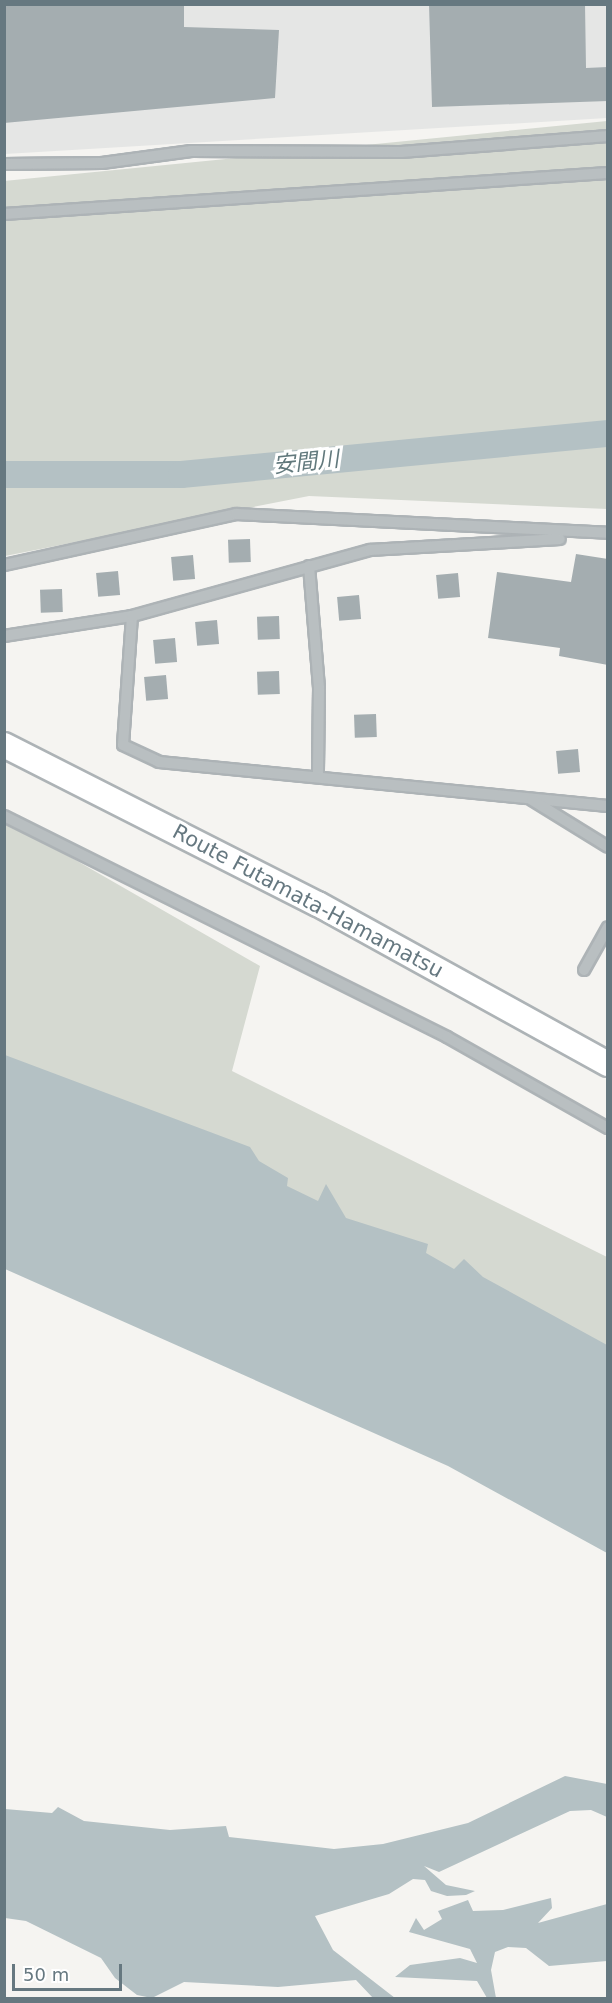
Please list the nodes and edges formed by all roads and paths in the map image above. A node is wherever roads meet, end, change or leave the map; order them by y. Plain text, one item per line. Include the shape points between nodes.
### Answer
1 (608, 136) edge
2 (4, 164) edge
3 (608, 173) edge
4 (4, 214) edge
5 (608, 533) edge
6 (593, 534) junction
7 (4, 565) edge
8 (309, 566) junction
9 (132, 616) junction
10 (4, 636) edge
11 (4, 745) edge
12 (318, 776) junction
13 (529, 799) junction
14 (608, 806) edge
15 (4, 816) edge
16 (608, 847) edge
17 (608, 927) edge
18 (584, 970) dead end
19 (608, 1064) edge
20 (608, 1128) edge

1 - 2 street via 401,152 191,151 102,163
3 - 4 street
5 - 6 street
6 - 7 street via 236,514
6 - 8 street via 370,550
8 - 9 street
8 - 12 street via 319,688
9 - 10 street
9 - 12 street via 123,745 159,762
11 - 19 main road, Route Futamata-Hamamatsu via 318,904
12 - 13 street
13 - 14 street
13 - 16 street
15 - 20 street via 436,1032
17 - 18 street

